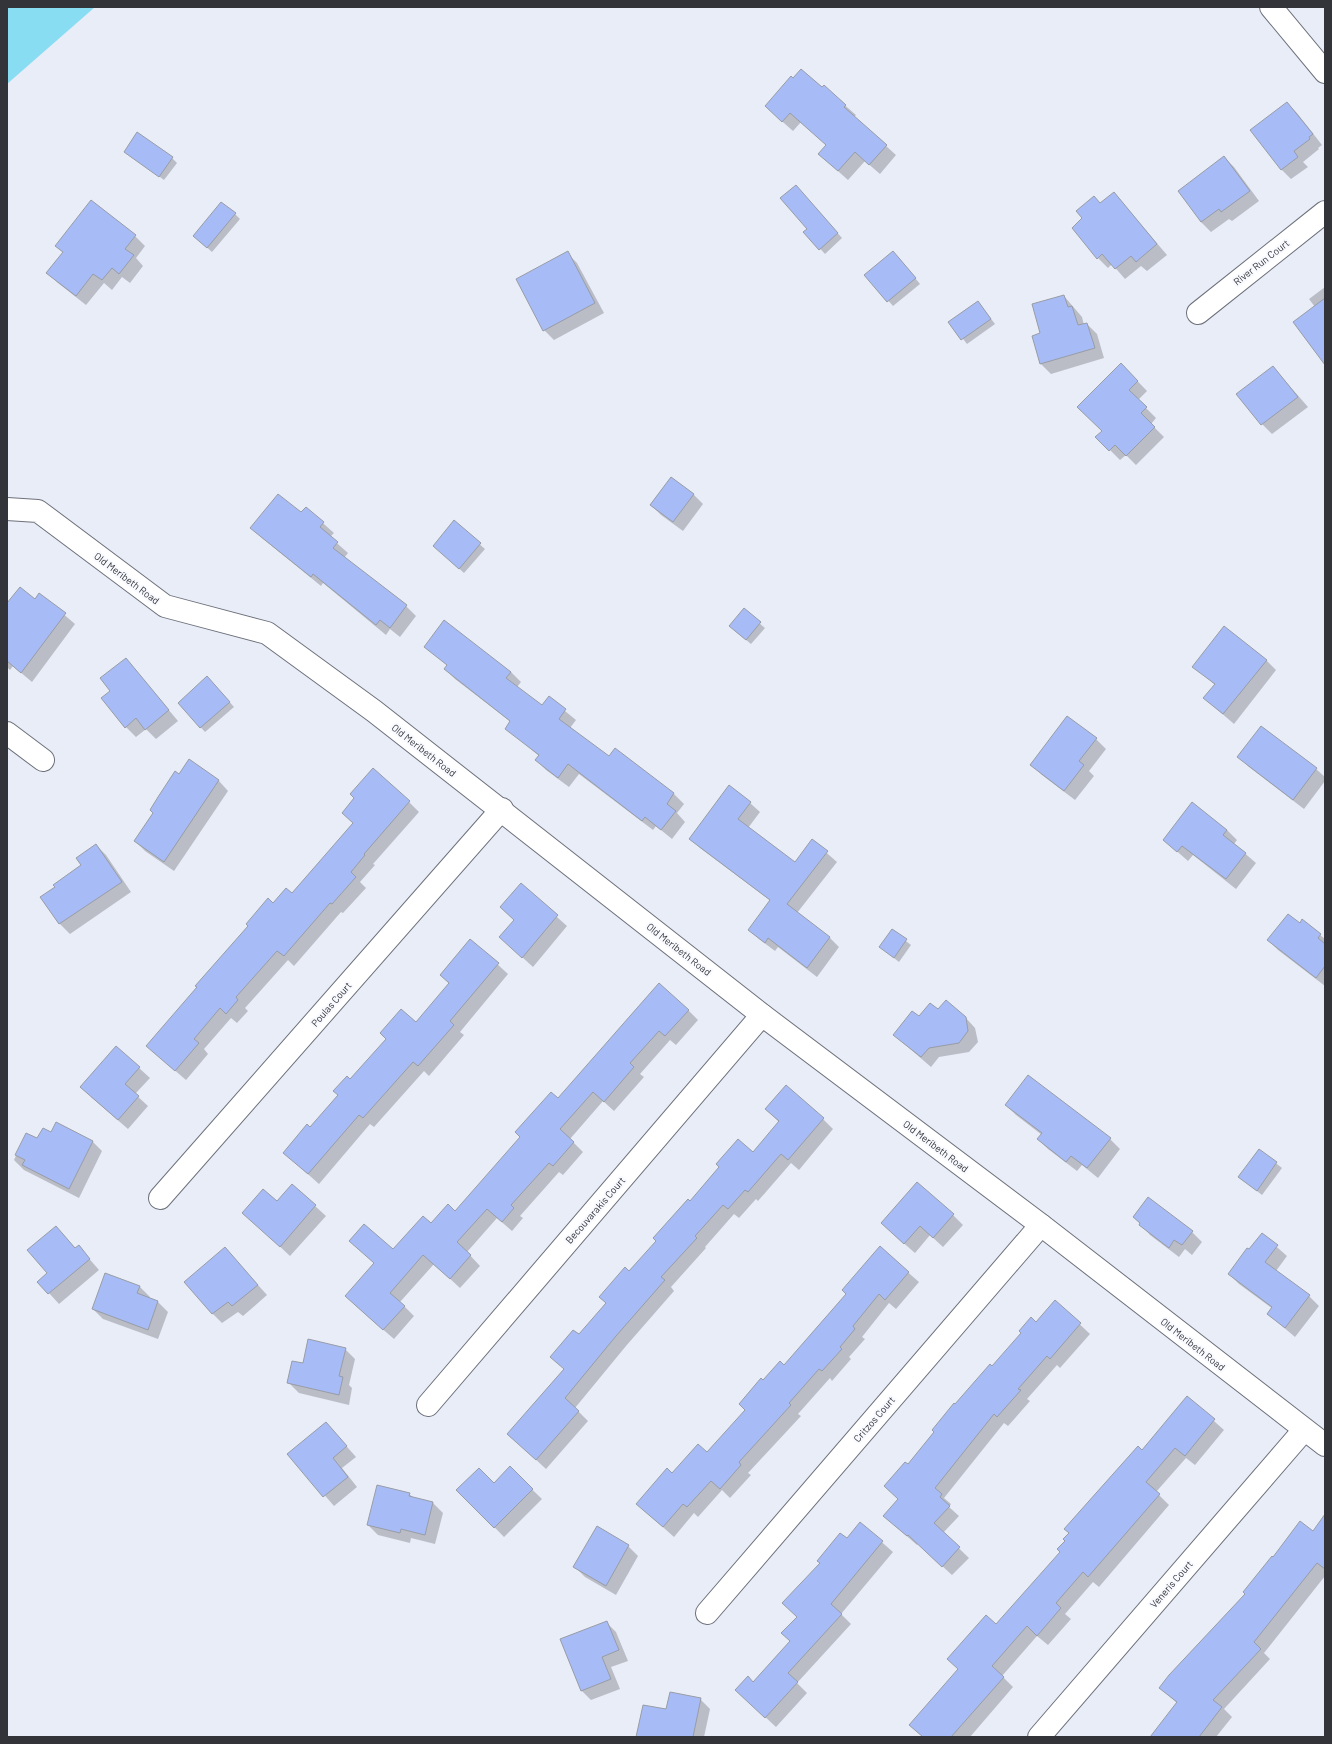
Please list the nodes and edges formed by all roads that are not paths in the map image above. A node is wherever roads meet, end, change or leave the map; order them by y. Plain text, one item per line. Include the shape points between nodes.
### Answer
1 (1271, 7) edge
2 (1325, 72) edge
3 (1325, 212) edge
4 (1198, 313) dead end
5 (7, 509) edge
6 (7, 733) edge
7 (43, 760) dead end
8 (502, 809) junction
9 (762, 1015) junction
10 (160, 1198) dead end
11 (1041, 1226) junction
12 (428, 1405) dead end
13 (1304, 1430) junction
14 (1325, 1445) edge
15 (707, 1613) dead end
16 (1039, 1737) edge

1 - 2 street
3 - 4 street, River Run Court
5 - 8 street, Old Meribeth Road via 38,511 165,606 267,633
6 - 7 street
8 - 9 street, Old Meribeth Road
8 - 10 street, Poulas Court
9 - 11 street, Old Meribeth Road
9 - 12 street, Becouvarakis Court
11 - 13 street, Old Meribeth Road
11 - 15 street, Critzos Court
13 - 14 street, Old Meribeth Road
13 - 16 street, Veneris Court

